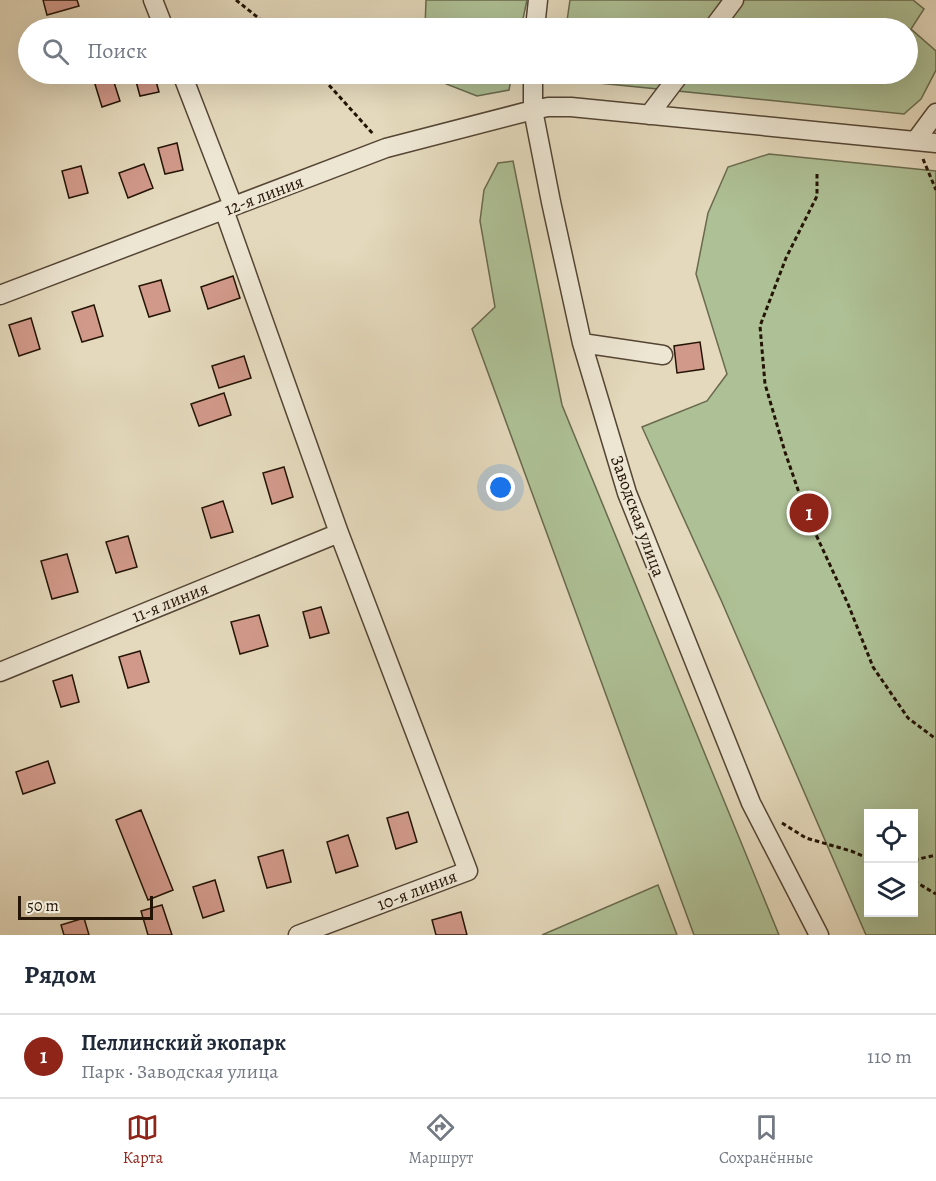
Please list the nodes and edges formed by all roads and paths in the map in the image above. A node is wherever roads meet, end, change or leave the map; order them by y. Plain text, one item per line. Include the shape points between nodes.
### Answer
1 (153, 0) edge
2 (236, 0) edge
3 (538, 0) edge
4 (734, 0) edge
5 (160, 18) edge
6 (258, 18) edge
7 (536, 18) edge
8 (720, 18) edge
9 (186, 84) edge
10 (328, 84) edge
11 (533, 84) edge
12 (672, 84) edge
13 (533, 110) junction
14 (936, 113) edge
15 (649, 115) junction
16 (916, 140) junction
17 (936, 142) edge
18 (386, 148) junction
19 (817, 174) dead end
20 (936, 190) edge
21 (229, 208) junction
22 (0, 295) edge
23 (582, 343) junction
24 (663, 356) dead end
25 (339, 533) junction
26 (0, 672) edge
27 (936, 739) edge
28 (780, 829) dead end
29 (936, 855) edge
30 (864, 856) edge
31 (918, 859) edge
32 (918, 883) edge
33 (936, 894) edge
34 (298, 935) edge
35 (819, 935) edge

1 - 5 street
2 - 6 path
3 - 7 street
4 - 8 street
9 - 21 street
10 - 18 path
11 - 13 street, Заводская улица
12 - 15 street
13 - 15 street, 12-я линия via 571,107
13 - 18 street, 12-я линия
13 - 23 street, Заводская улица
14 - 16 street
15 - 16 street, 12-я линия
16 - 17 street, 12-я линия
16 - 20 path
18 - 21 street, 12-я линия
19 - 27 path via 817,196 786,258 760,326 765,384 806,513 873,668 908,718
21 - 22 street, 12-я линия
21 - 25 street
23 - 24 street
23 - 35 street, Заводская улица via 627,493 746,792
25 - 26 street, 11-я линия
25 - 34 street, 10-я линия via 468,871
28 - 30 path via 775,819 806,838
29 - 31 path
32 - 33 path

